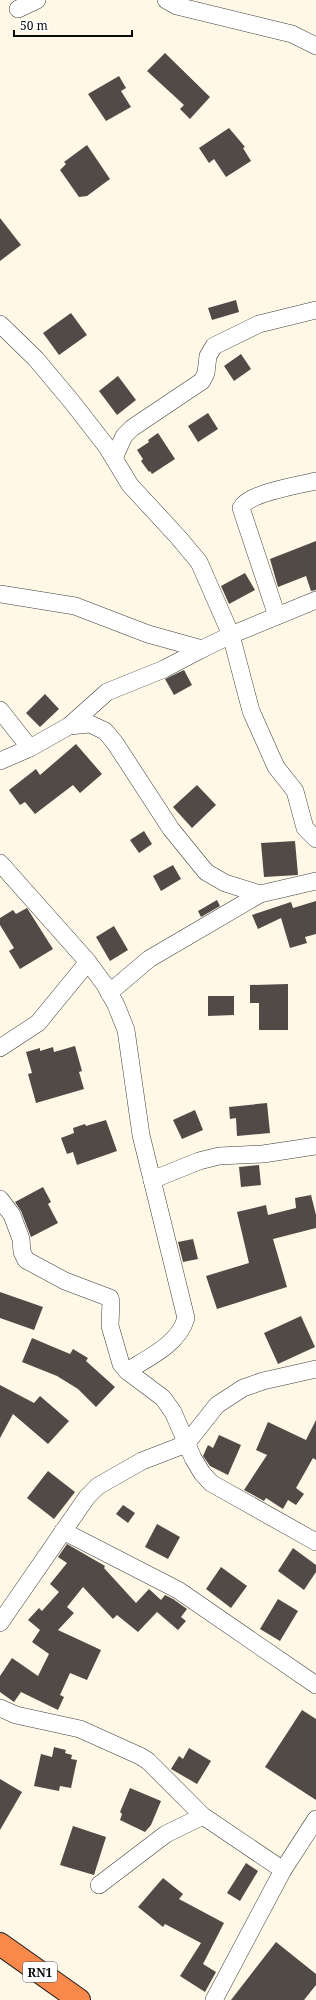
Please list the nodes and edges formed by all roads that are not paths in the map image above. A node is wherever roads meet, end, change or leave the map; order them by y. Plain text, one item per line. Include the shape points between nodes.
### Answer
1 (37, 0) edge
2 (166, 0) edge
3 (18, 9) dead end
4 (316, 46) edge
5 (316, 310) edge
6 (0, 324) edge
7 (114, 458) junction
8 (316, 481) edge
9 (0, 594) edge
10 (316, 600) edge
11 (277, 616) junction
12 (231, 635) junction
13 (202, 649) junction
14 (0, 710) edge
15 (69, 726) junction
16 (30, 748) junction
17 (0, 761) edge
18 (316, 839) edge
19 (0, 863) edge
20 (316, 881) edge
21 (260, 894) junction
22 (88, 962) junction
23 (109, 993) junction
24 (0, 1048) edge
25 (316, 1146) edge
26 (152, 1180) junction
27 (0, 1199) edge
28 (316, 1369) edge
29 (127, 1371) junction
30 (186, 1444) junction
31 (63, 1531) junction
32 (316, 1542) edge
33 (0, 1623) edge
34 (316, 1685) edge
35 (0, 1708) edge
36 (203, 1816) junction
37 (316, 1819) edge
38 (283, 1870) junction
39 (99, 1885) dead end
40 (0, 1944) edge
41 (79, 2000) edge
42 (214, 2000) edge

1 - 3 street
2 - 4 street via 177,6 292,34
5 - 7 street via 259,324 214,346 208,356 202,381 132,428 124,436
6 - 7 street via 36,359 96,431
7 - 12 street via 130,485 199,562
8 - 11 street via 247,500 241,508
9 - 13 street via 75,606 148,634
10 - 11 street
11 - 12 street
12 - 13 street
12 - 18 street via 254,718 276,767 295,791 305,828
13 - 15 street via 164,669 107,692
14 - 16 street
15 - 16 street
15 - 21 street via 90,724 105,731 171,829 206,872 224,882
16 - 17 street
19 - 22 street
20 - 21 street
21 - 23 street via 149,959
22 - 23 street
22 - 24 street via 38,1023
23 - 26 street via 126,1030 139,1123
25 - 26 street via 263,1154 220,1156 199,1161
26 - 29 street via 186,1318 175,1337 166,1346
27 - 29 street via 12,1215 26,1260 65,1281 110,1298 112,1336 121,1364
28 - 30 street via 243,1388 217,1405
29 - 30 street via 163,1398 173,1412
30 - 31 street via 142,1461 98,1486
30 - 32 street via 202,1473 211,1482
31 - 33 street
31 - 34 street via 178,1590
35 - 36 street via 16,1716 80,1729 140,1756
36 - 38 street
36 - 39 street via 166,1834
37 - 38 street
38 - 42 street
40 - 41 highway, RN1

